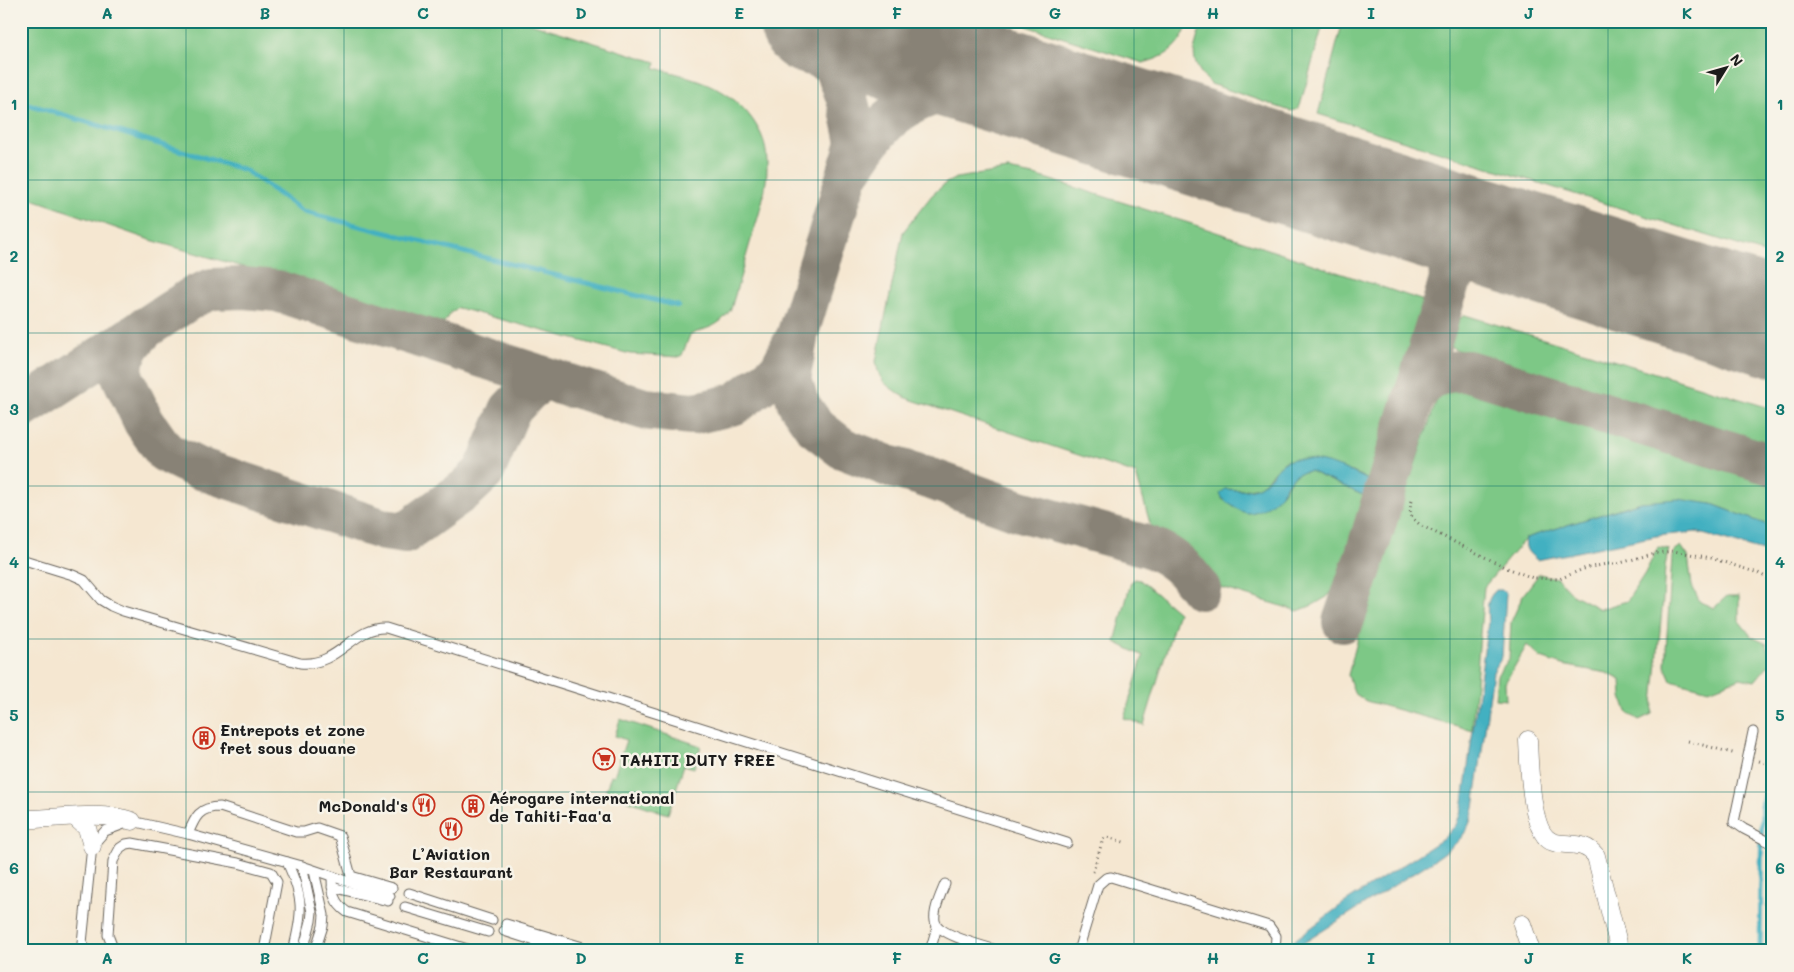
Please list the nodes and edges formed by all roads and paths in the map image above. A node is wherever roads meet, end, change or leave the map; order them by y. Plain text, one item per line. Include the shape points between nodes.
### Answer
1 (1412, 501) dead end
2 (21, 559) edge
3 (1773, 581) edge
4 (1753, 732) dead end
5 (1528, 740) dead end
6 (1688, 741) dead end
7 (1752, 759) junction
8 (1773, 765) edge
9 (21, 818) edge
10 (76, 818) junction
11 (132, 821) junction
12 (188, 834) junction
13 (1769, 842) edge
14 (1067, 843) dead end
15 (92, 846) junction
16 (287, 862) junction
17 (302, 866) junction
18 (314, 871) junction
19 (1773, 878) edge
20 (332, 882) junction
21 (945, 884) dead end
22 (407, 900) dead end
23 (1773, 910) edge
24 (1522, 924) dead end
25 (490, 926) dead end
26 (938, 927) junction
27 (504, 931) junction
28 (83, 948) edge
29 (114, 951) edge
30 (264, 951) edge
31 (293, 951) edge
32 (303, 951) edge
33 (315, 951) edge
34 (474, 951) edge
35 (547, 951) edge
36 (566, 951) edge
37 (596, 951) edge
38 (930, 951) edge
39 (1000, 951) edge
40 (1078, 951) edge
41 (1275, 951) edge
42 (1531, 951) edge
43 (1620, 951) edge

1 - 3 path via 1409,509 1413,520 1422,526 1533,578 1559,579 1586,568 1674,551 1711,558
2 - 14 lane via 84,580 101,600 123,611 300,664 327,660 368,632 386,628
4 - 7 lane
5 - 43 street via 1530,790 1541,832 1553,842 1585,846 1596,856
6 - 7 path
7 - 8 path
7 - 13 lane via 1734,822
9 - 10 street
10 - 11 street via 101,815
10 - 15 street via 87,828
11 - 12 lane
11 - 15 lane via 105,831
12 - 16 lane
12 - 20 lane via 195,818 210,807 220,807 296,832 317,828 340,836 351,876 390,895
15 - 28 lane
16 - 17 lane
16 - 31 lane via 301,906
17 - 18 lane
17 - 32 lane via 312,912
18 - 20 lane
18 - 33 lane via 324,915
19 - 23 lane via 1769,904
20 - 34 lane via 335,901 347,912
21 - 26 lane via 934,916
22 - 25 lane
24 - 42 street
26 - 38 lane
26 - 39 lane via 956,937
27 - 35 lane
27 - 36 lane
27 - 37 lane
29 - 30 lane via 108,935 113,860 120,848 132,843 271,872 277,882
40 - 41 lane via 1098,885 1111,877 1269,926 1276,936

